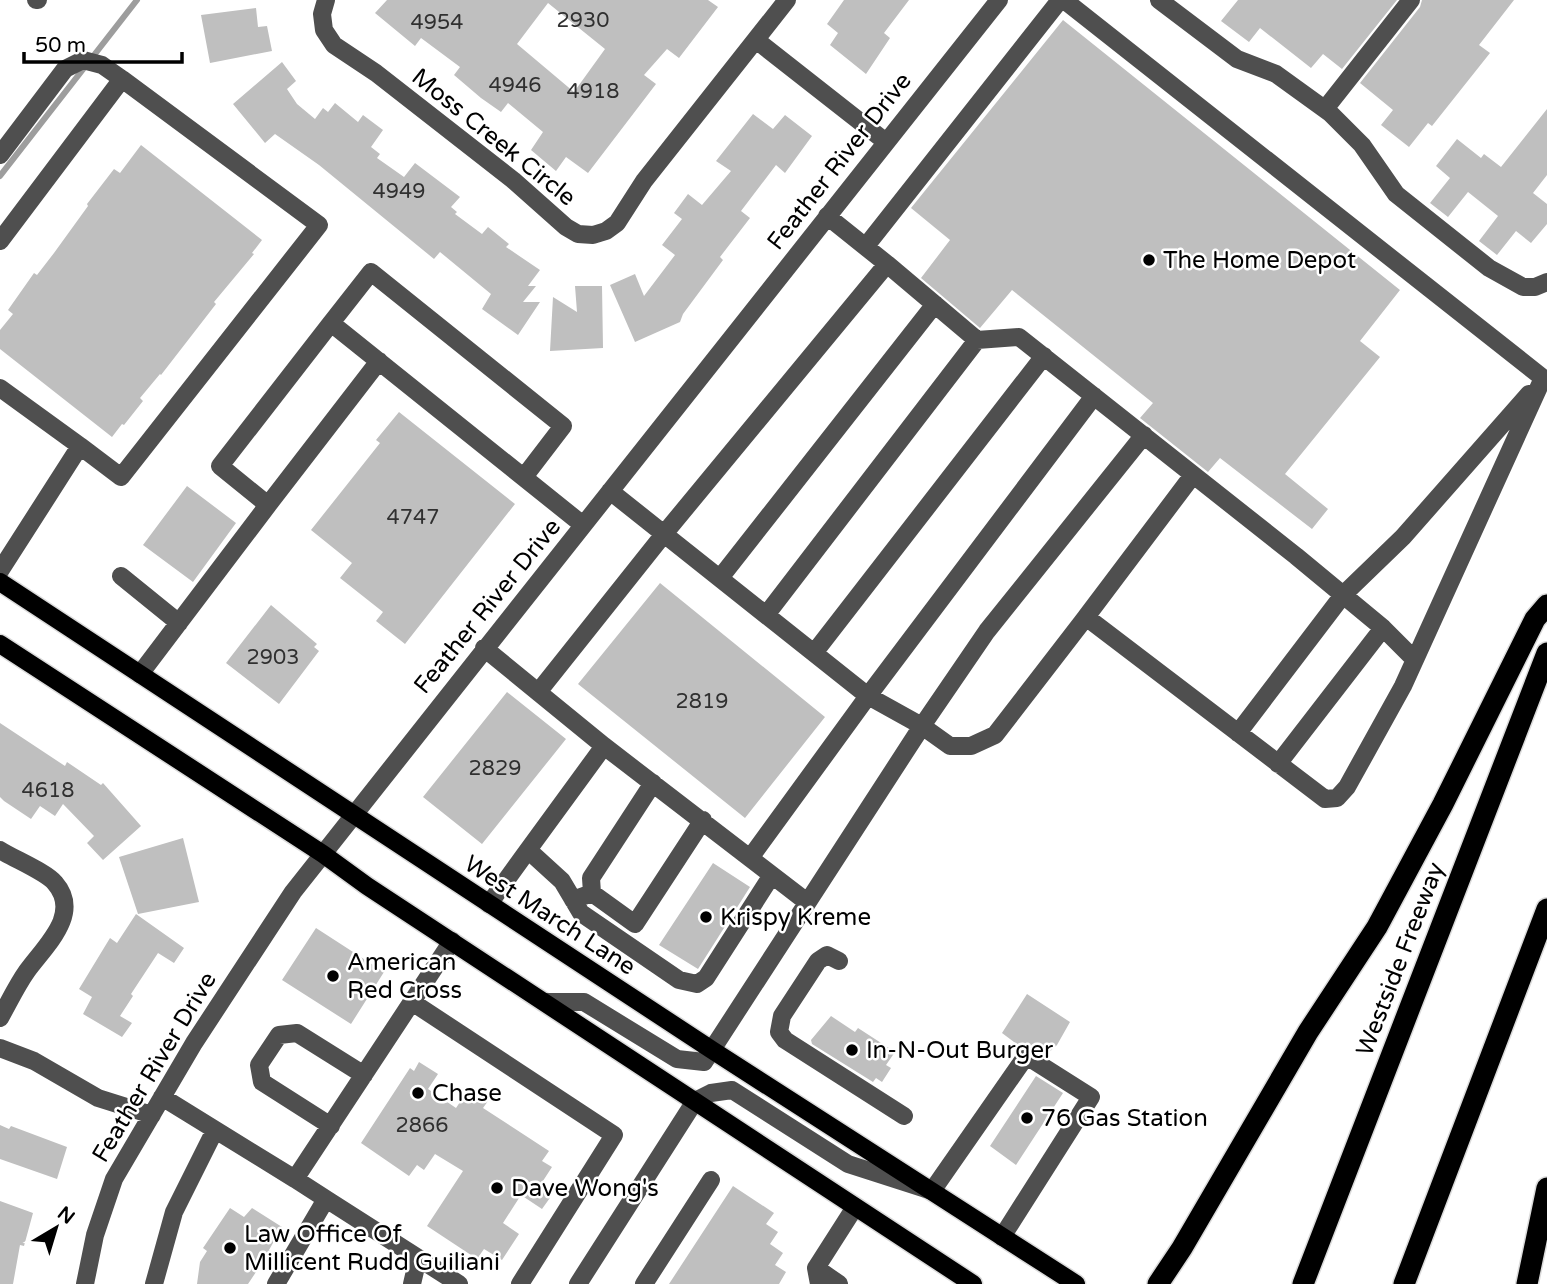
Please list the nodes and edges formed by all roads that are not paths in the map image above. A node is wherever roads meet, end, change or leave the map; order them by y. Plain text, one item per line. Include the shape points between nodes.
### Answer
1 (326, 0) edge
2 (787, 0) edge
3 (999, 0) edge
4 (1062, 0) edge
5 (1411, 0) edge
6 (1163, 1) edge
7 (756, 40) junction
8 (122, 79) junction
9 (1325, 109) junction
10 (886, 142) junction
11 (0, 155) edge
12 (827, 216) junction
13 (0, 241) edge
14 (866, 246) junction
15 (887, 264) junction
16 (1547, 282) edge
17 (935, 304) junction
18 (331, 323) junction
19 (977, 340) junction
20 (1044, 356) junction
21 (379, 361) junction
22 (1543, 378) junction
23 (0, 388) edge
24 (1094, 396) junction
25 (1144, 435) junction
26 (80, 446) junction
27 (1193, 475) junction
28 (524, 477) junction
29 (610, 491) junction
30 (268, 505) junction
31 (583, 525) junction
32 (664, 534) junction
33 (0, 571) edge
34 (121, 576) dead end
35 (720, 578) junction
36 (0, 582) edge
37 (1343, 595) junction
38 (1547, 605) edge
39 (766, 615) junction
40 (1086, 617) junction
41 (179, 622) junction
42 (1383, 628) junction
43 (0, 644) edge
44 (484, 648) junction
45 (814, 653) junction
46 (1547, 653) edge
47 (1415, 660) junction
48 (140, 674) junction
49 (538, 691) junction
50 (868, 696) junction
51 (922, 726) junction
52 (1238, 733) junction
53 (604, 746) junction
54 (1278, 764) junction
55 (653, 783) junction
56 (353, 815) junction
57 (703, 820) junction
58 (0, 850) edge
59 (528, 850) junction
60 (323, 854) junction
61 (750, 858) junction
62 (772, 874) junction
63 (592, 893) junction
64 (573, 900) junction
65 (807, 902) junction
66 (489, 904) junction
67 (1547, 909) edge
68 (452, 941) junction
69 (839, 961) dead end
70 (412, 1002) junction
71 (546, 1002) junction
72 (0, 1018) edge
73 (0, 1048) edge
74 (712, 1050) junction
75 (364, 1075) junction
76 (162, 1097) junction
77 (695, 1101) junction
78 (152, 1115) junction
79 (904, 1116) dead end
80 (331, 1126) junction
81 (215, 1130) junction
82 (295, 1180) junction
83 (711, 1180) dead end
84 (1547, 1188) edge
85 (932, 1191) junction
86 (326, 1199) junction
87 (855, 1207) junction
88 (1002, 1237) junction
89 (418, 1258) junction
90 (818, 1276) edge
91 (85, 1284) edge
92 (154, 1284) edge
93 (275, 1284) edge
94 (412, 1284) edge
95 (458, 1284) edge
96 (520, 1284) edge
97 (578, 1284) edge
98 (644, 1284) edge
99 (839, 1284) edge
100 (973, 1284) edge
101 (1076, 1284) edge
102 (1158, 1284) edge
103 (1303, 1284) edge
104 (1404, 1284) edge
105 (1527, 1284) edge

1 - 7 street, Moss Creek Circle via 324,30 334,45 578,234 593,235 617,223 644,181
2 - 7 street, Moss Creek Circle
3 - 10 street, Feather River Drive
4 - 14 street
4 - 22 street
5 - 9 street
6 - 9 street via 1237,59 1276,74
7 - 10 street
8 - 11 street via 102,65 83,60 65,69
8 - 13 street
8 - 26 street via 319,225 121,477
9 - 16 street via 1363,145 1396,194 1489,268 1523,287
10 - 12 street, Feather River Drive
12 - 14 street
12 - 29 street, Feather River Drive
14 - 15 street
15 - 17 street
15 - 32 street
17 - 19 street
17 - 35 street
18 - 21 street
18 - 28 street via 371,272 553,417 563,426
18 - 30 street via 220,466
19 - 20 street via 1019,337
19 - 39 street
20 - 24 street
20 - 45 street
21 - 28 street
21 - 30 street
22 - 37 street via 1403,537
22 - 47 street
23 - 26 street
24 - 25 street
24 - 50 street
25 - 27 street
25 - 51 street via 987,631
26 - 33 street
27 - 37 street
27 - 40 street
28 - 31 street
29 - 31 street, Feather River Drive
29 - 32 street
30 - 41 street
31 - 44 street, Feather River Drive
32 - 35 street
32 - 49 street
34 - 41 street
35 - 39 street
36 - 48 main road, West March Lane
37 - 42 street
37 - 52 street
38 - 102 highway via 1535,619 1377,927 1308,1032
39 - 45 street
40 - 51 street via 995,735 971,746 950,746
40 - 52 street
41 - 48 street
42 - 47 street
42 - 54 street
43 - 60 main road
44 - 49 street
44 - 56 street, Feather River Drive
45 - 50 street
46 - 103 highway, Westside Freeway
47 - 54 street via 1337,798 1325,799
48 - 56 main road, West March Lane
49 - 53 street
50 - 51 street
50 - 61 street
51 - 65 street
52 - 54 street
53 - 55 street
53 - 59 street
55 - 57 street
55 - 63 street via 590,878
56 - 60 street, Feather River Drive
56 - 66 main road, West March Lane
57 - 61 street
57 - 63 street via 635,924
58 - 72 street via 55,883 65,907 63,922 25,973
59 - 64 street via 562,881
59 - 66 street
60 - 68 main road
60 - 76 street, Feather River Drive via 285,904
61 - 62 street
62 - 64 street via 706,978 697,984 679,980 601,928 581,914
62 - 65 street
63 - 64 street
65 - 74 street
66 - 74 main road, West March Lane
67 - 104 highway
68 - 70 street
68 - 71 main road
69 - 79 street via 827,955 818,961 782,1016 779,1032
70 - 75 street
70 - 96 street via 614,1135
71 - 74 street via 584,1002 677,1059 704,1062
71 - 77 main road
73 - 78 street via 34,1061 98,1098
74 - 85 main road, West March Lane
75 - 80 street
75 - 80 street via 297,1033 279,1035 265,1055 259,1065 262,1082
76 - 78 street, Feather River Drive
76 - 81 street
77 - 85 street via 732,1090 848,1164
77 - 87 main road
77 - 97 street
78 - 91 street, Feather River Drive via 114,1179
80 - 82 street
81 - 82 street
81 - 92 street via 174,1212
82 - 86 street
83 - 98 street
84 - 105 highway
85 - 88 main road, West March Lane
85 - 88 street via 1024,1059 1091,1097
86 - 89 street
86 - 93 street
87 - 90 street
87 - 100 main road
88 - 101 main road, West March Lane
89 - 94 street
89 - 95 street
90 - 99 street

